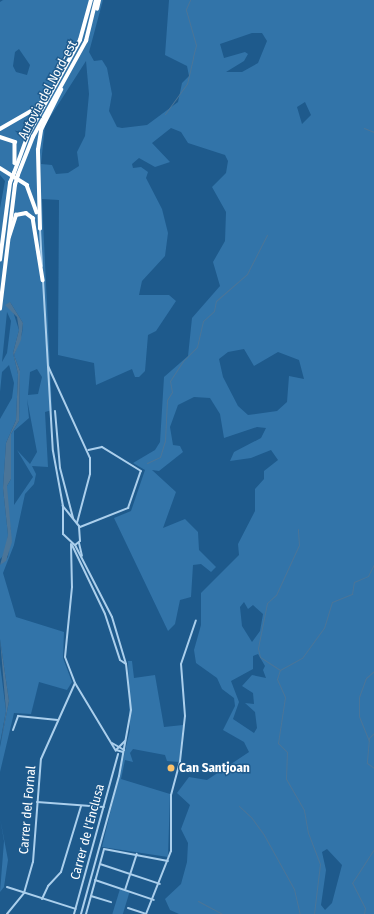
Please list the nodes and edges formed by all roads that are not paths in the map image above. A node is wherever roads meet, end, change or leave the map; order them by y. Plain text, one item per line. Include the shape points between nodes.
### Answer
1 (91, 0) edge
2 (98, 0) edge
3 (60, 87) junction
4 (52, 93) junction
5 (0, 129) edge
6 (0, 137) edge
7 (0, 168) edge
8 (14, 172) junction
9 (40, 229) junction
10 (6, 243) junction
11 (0, 260) edge
12 (43, 280) junction
13 (0, 308) edge
14 (47, 366) junction
15 (55, 411) dead end
16 (88, 450) junction
17 (63, 506) junction
18 (72, 519) junction
19 (64, 520) junction
20 (77, 523) junction
21 (80, 527) junction
22 (78, 543) junction
23 (73, 545) junction
24 (83, 559) junction
25 (196, 620) dead end
26 (126, 664) junction
27 (75, 683) junction
28 (58, 720) junction
29 (13, 730) dead end
30 (126, 740) junction
31 (112, 743) junction
32 (119, 748) junction
33 (124, 750) junction
34 (116, 751) junction
35 (118, 754) junction
36 (122, 760) junction
37 (37, 802) junction
38 (81, 806) junction
39 (104, 807) junction
40 (137, 854) junction
41 (168, 861) junction
42 (100, 864) junction
43 (130, 875) junction
44 (95, 880) junction
45 (160, 884) junction
46 (7, 887) dead end
47 (125, 890) junction
48 (24, 893) junction
49 (91, 896) junction
50 (42, 899) junction
51 (154, 900) junction
52 (111, 902) dead end
53 (128, 908) dead end
54 (76, 910) junction
55 (86, 913) edge
56 (7, 914) edge
57 (74, 914) edge
58 (81, 914) edge
59 (90, 914) edge
60 (146, 914) edge

1 - 4 highway, Autovia del Nord-est via 80,40
2 - 3 highway, Autovia del Nord-est via 89,33
3 - 9 highway via 41,130 38,150
3 - 10 highway, Autovia del Nord-est, bridge via 33,137 18,176
4 - 5 highway via 33,110
4 - 8 highway, Autovia del Nord-est
6 - 8 highway via 11,138 17,146
7 - 9 highway via 27,185 35,200
8 - 11 highway, Autovia del Nord-est, bridge via 10,183
9 - 12 street
10 - 12 highway via 16,215 26,213 33,218
10 - 13 highway, Autovia del Nord-est
12 - 14 street
14 - 16 street
14 - 17 street via 53,451
15 - 18 street via 60,468
16 - 20 street via 90,474
16 - 21 street via 101,446 141,471 128,508
17 - 18 street
17 - 19 street
18 - 19 street
18 - 20 street
19 - 23 street via 63,534
20 - 21 street
21 - 22 street
22 - 23 street
22 - 24 street
23 - 24 street
23 - 26 street via 105,614 120,660
23 - 27 street via 72,587 65,648
24 - 26 street via 112,617
25 - 41 street via 181,664 185,716 180,761 171,794 172,842
26 - 30 street via 131,710
27 - 28 street, Carrer del Fornal
27 - 31 street
28 - 29 street via 18,716
28 - 37 street, Carrer del Fornal via 41,759
30 - 32 street
30 - 33 street
31 - 32 street
31 - 34 street
32 - 33 street
32 - 34 street
33 - 35 street
33 - 36 street
34 - 35 street
35 - 36 street
35 - 39 street, Carrer de l'Enclusa
36 - 58 street
37 - 38 street
37 - 48 street, Carrer del Fornal via 33,862
38 - 39 street
38 - 50 street via 61,872 48,886
39 - 54 street, Carrer de l'Enclusa
40 - 41 street
40 - 42 street via 104,849
40 - 43 street
41 - 45 street
42 - 43 street
42 - 44 street
43 - 45 street
43 - 47 street
44 - 47 street
44 - 49 street
45 - 51 street
46 - 48 street
47 - 51 street
48 - 50 street
48 - 56 street, Carrer del Fornal
49 - 52 street
49 - 55 street
50 - 54 street
51 - 60 street
53 - 60 street
54 - 57 street, Carrer de l'Enclusa
55 - 59 street

